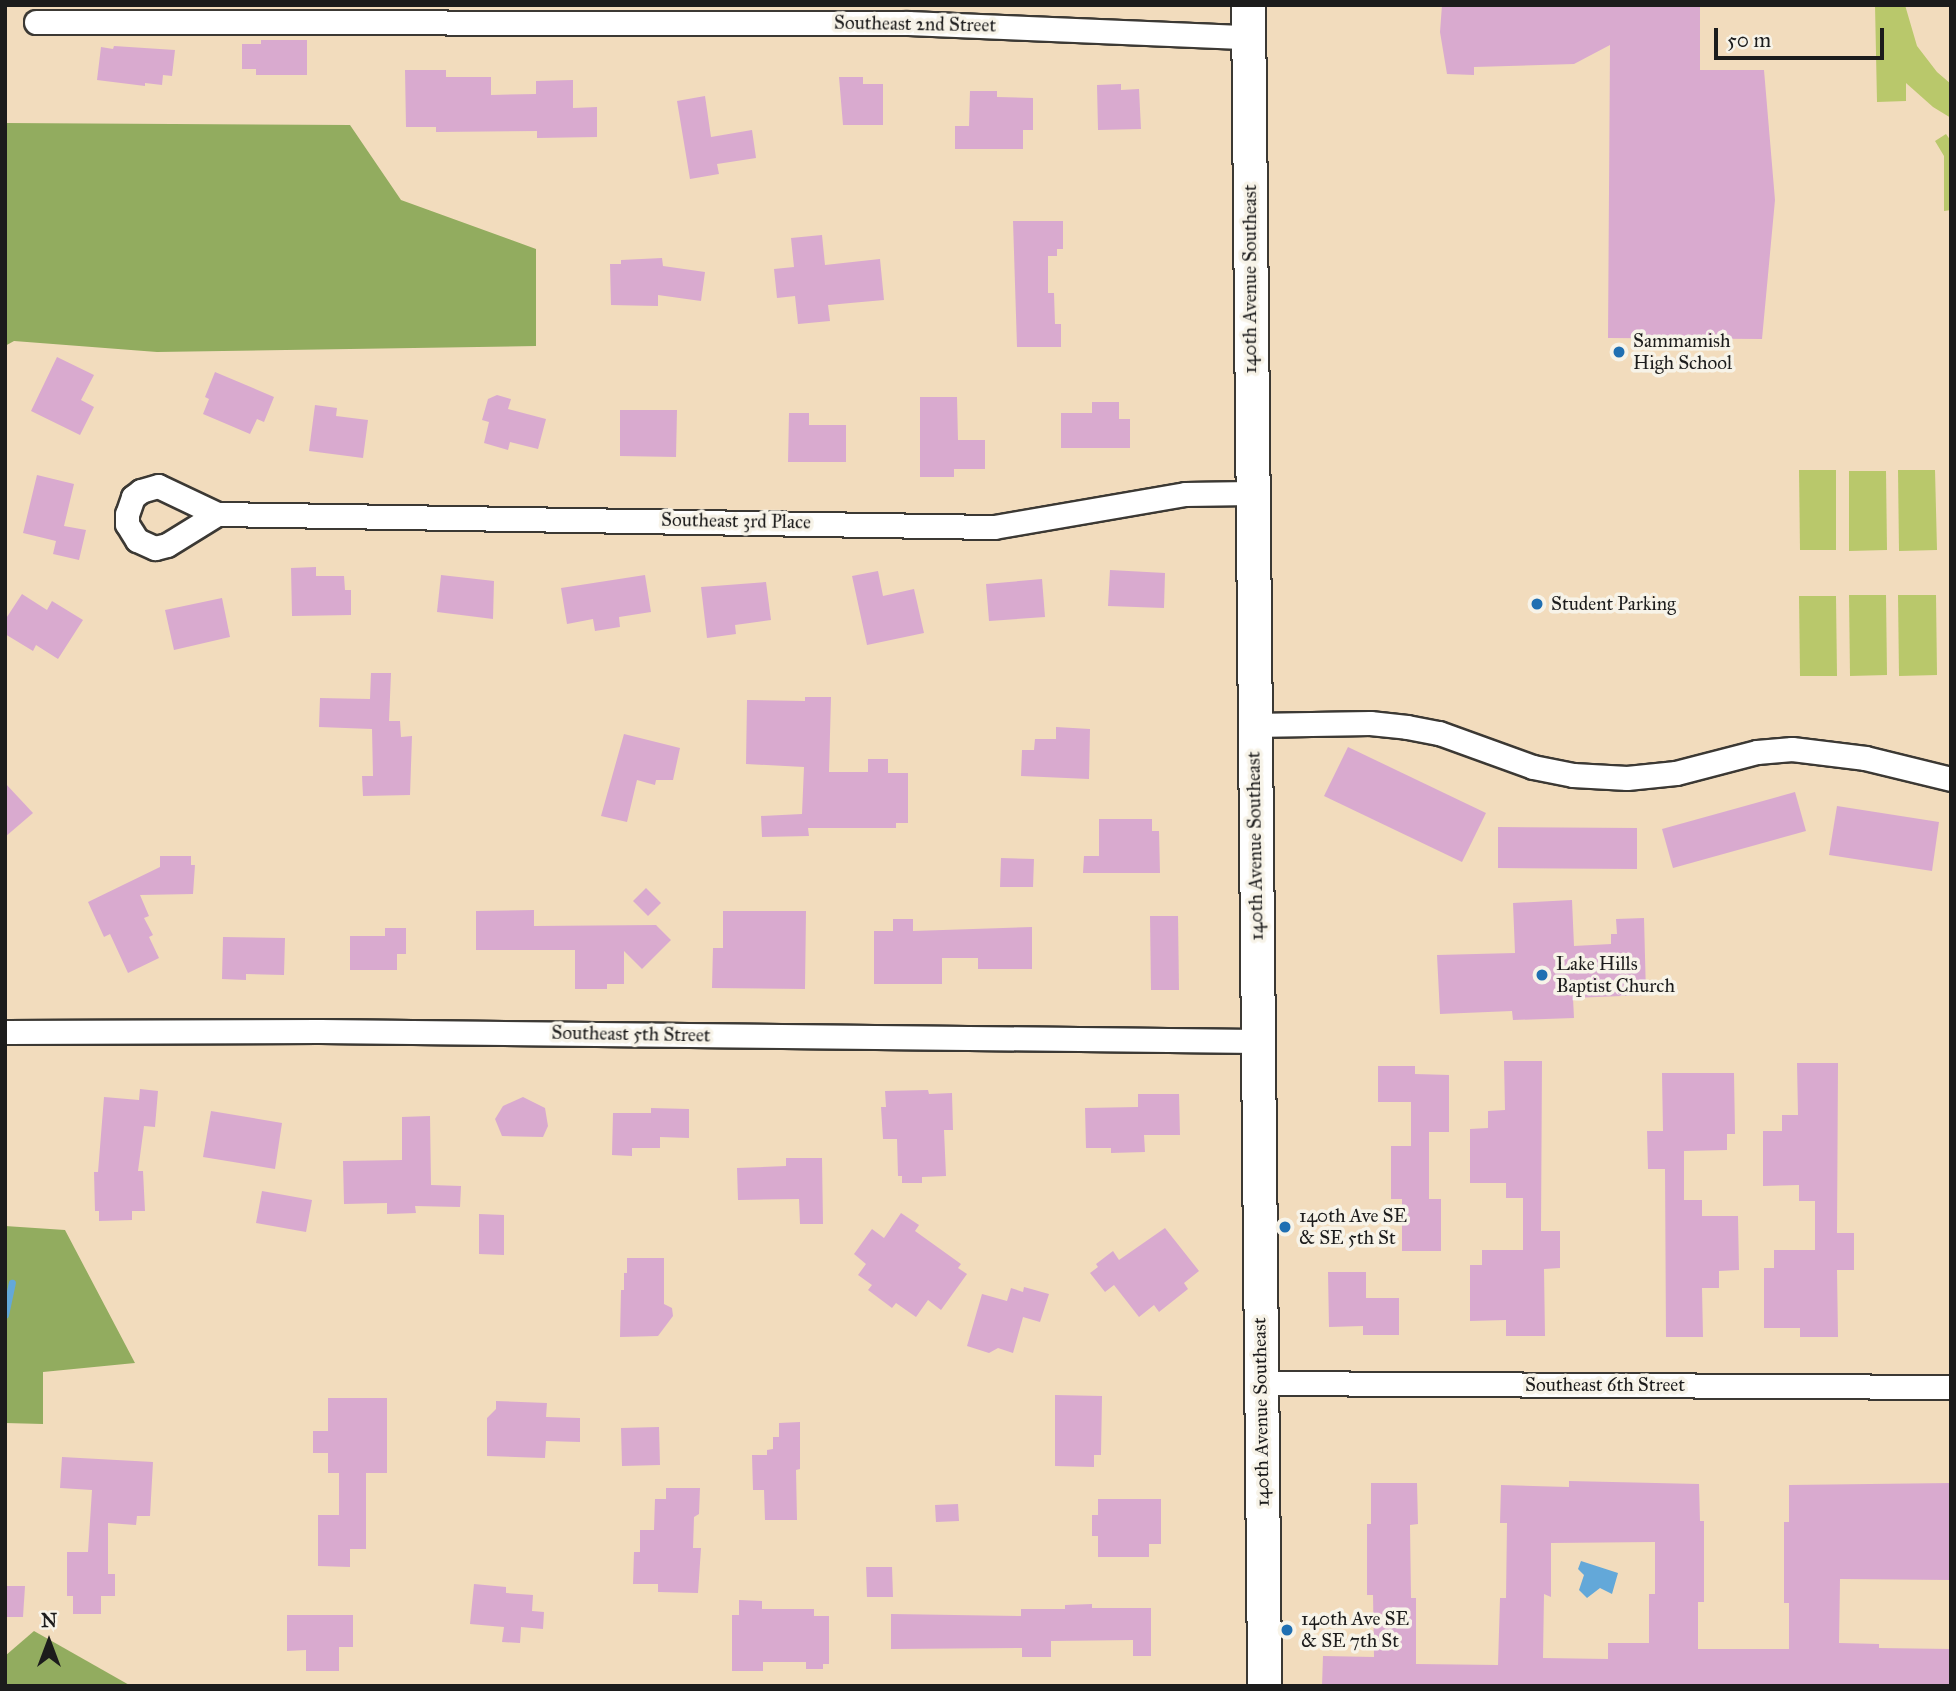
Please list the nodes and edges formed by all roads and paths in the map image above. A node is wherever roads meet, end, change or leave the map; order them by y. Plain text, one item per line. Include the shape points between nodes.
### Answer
1 (1248, 21) edge
2 (36, 22) dead end
3 (1251, 493) junction
4 (217, 514) dead end
5 (1254, 725) junction
6 (1951, 779) edge
7 (5, 1032) edge
8 (1256, 1041) junction
9 (1260, 1383) junction
10 (1951, 1387) edge
11 (1264, 1686) edge

1 - 2 street, Southeast 2nd Street
1 - 3 street, 140th Avenue Southeast
3 - 4 street, Southeast 3rd Place via 1185,494 994,527
3 - 5 street, 140th Avenue Southeast
5 - 6 street via 1370,723 1407,727 1573,775 1627,778 1676,774 1757,752 1792,749 1865,758
5 - 8 street, 140th Avenue Southeast
7 - 8 street, Southeast 5th Street
8 - 9 street, 140th Avenue Southeast
9 - 10 street, Southeast 6th Street
9 - 11 street, 140th Avenue Southeast

